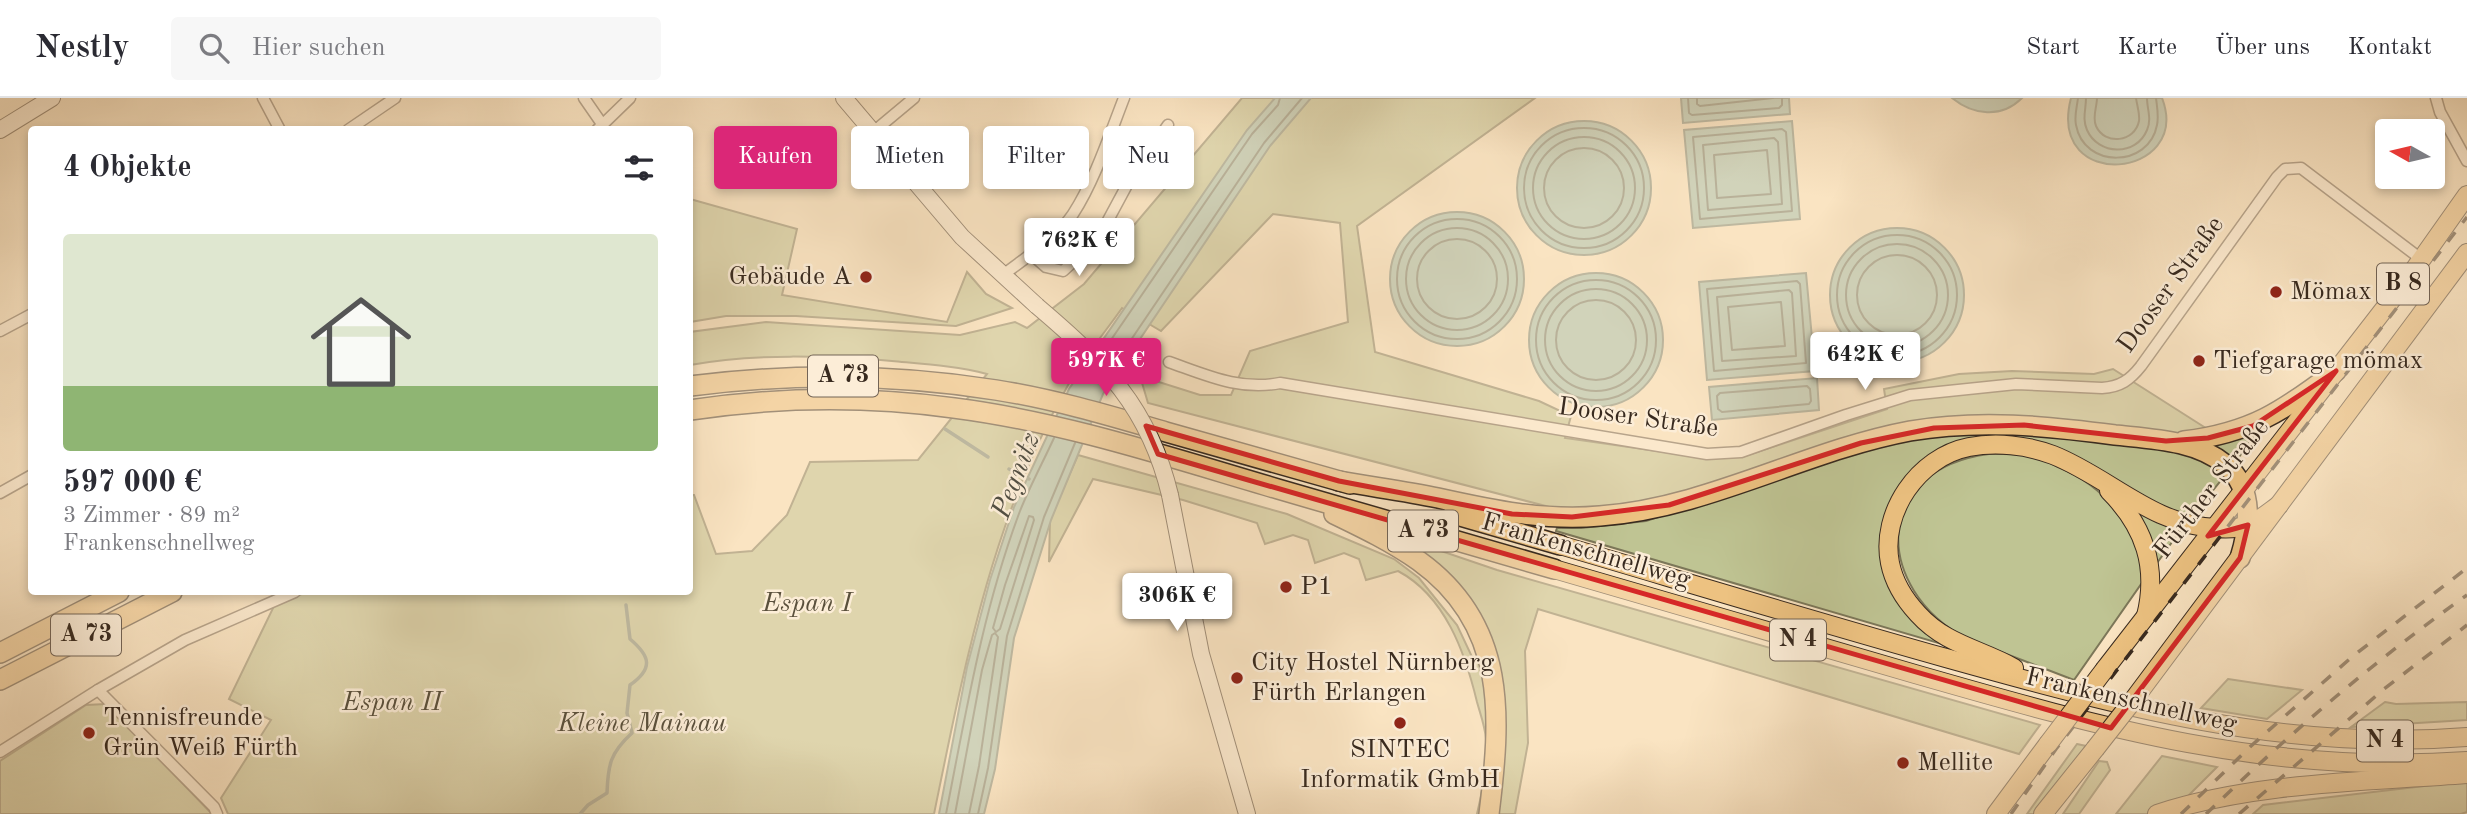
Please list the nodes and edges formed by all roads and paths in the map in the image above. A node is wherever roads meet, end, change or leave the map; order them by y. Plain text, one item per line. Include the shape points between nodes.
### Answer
1 (52, 98) edge
2 (263, 98) edge
3 (395, 98) edge
4 (584, 98) edge
5 (630, 98) edge
6 (844, 98) edge
7 (914, 98) edge
8 (1124, 98) edge
9 (2436, 98) edge
10 (1168, 125) dead end
11 (278, 126) edge
12 (354, 126) edge
13 (598, 126) edge
14 (600, 126) edge
15 (866, 126) edge
16 (880, 126) edge
17 (0, 130) edge
18 (2467, 161) edge
19 (920, 189) edge
20 (2467, 195) edge
21 (2460, 213) edge
22 (1030, 253) junction
23 (2467, 253) edge
24 (2421, 259) junction
25 (1003, 275) junction
26 (28, 316) edge
27 (0, 331) edge
28 (1169, 362) dead end
29 (2336, 371) junction
30 (693, 386) edge
31 (693, 410) edge
32 (2174, 443) junction
33 (2090, 475) junction
34 (28, 477) edge
35 (1339, 481) junction
36 (2243, 491) junction
37 (0, 493) edge
38 (1293, 493) junction
39 (2279, 505) junction
40 (2248, 525) junction
41 (2215, 528) junction
42 (1560, 545) joint
43 (2240, 558) junction
44 (1554, 569) joint
45 (113, 595) edge
46 (166, 595) edge
47 (288, 595) edge
48 (2146, 616) junction
49 (0, 653) edge
50 (0, 680) edge
51 (2045, 685) junction
52 (98, 690) junction
53 (2467, 737) edge
54 (0, 752) edge
55 (2467, 761) edge
56 (2467, 774) edge
57 (217, 814) edge
58 (1247, 814) edge
59 (1489, 814) edge
60 (1996, 814) edge
61 (2043, 814) edge
62 (2157, 814) edge

1 - 17 main road
2 - 11 street
3 - 12 street
4 - 13 street
5 - 14 street
6 - 15 main road
7 - 16 street
8 - 22 street via 1072,215
9 - 18 street
10 - 22 street via 1091,247 1063,271 1046,267
19 - 25 main road
20 - 21 main road, Fürther Straße / B 8
21 - 24 main road, Fürther Straße / B 8
22 - 25 street
23 - 39 main road, B 8
24 - 28 street, Dooser Straße via 2301,168 2286,169 2125,382 2102,388 2016,384 1910,395 1741,452 1707,454 1280,383 1253,387
24 - 29 main road, Fürther Straße / B 8
25 - 58 main road, bridge via 1090,353 1126,395 1151,436 1170,495 1201,654
26 - 27 street
29 - 32 highway via 2253,426
29 - 36 main road, Fürther Straße / B 8
30 - 35 highway, Frankenschnellweg / A 73 via 823,376 920,380 996,390 1118,418
31 - 38 highway, Frankenschnellweg / A 73 via 829,399 984,412
32 - 35 highway via 2024,425 1934,428 1861,443 1670,505 1601,516 1512,514
32 - 36 highway via 2218,458 2237,477
33 - 41 main road via 2173,521
33 - 48 main road via 2121,504 2144,543 2151,580
33 - 51 main road via 2031,449 2004,445 1967,448 1937,460 1914,480 1898,505 1890,532 1894,579 1920,616 1953,641
34 - 37 street
35 - 42 highway, Frankenschnellweg / A 73
36 - 40 highway
36 - 41 main road, Fürther Straße / B 8
38 - 44 highway, Frankenschnellweg / A 73
38 - 59 highway via 1401,548 1435,574 1464,607 1485,648 1497,700
39 - 40 main road
39 - 43 main road, B 8
40 - 41 main road
40 - 43 highway
41 - 48 main road, Fürther Straße / B 8
42 - 51 main road, Frankenschnellweg / N 4
43 - 61 main road, B 8, bridge
44 - 55 main road, Frankenschnellweg / N 4 via 2155,738 2330,763
45 - 49 highway, A 73
46 - 50 highway, A 73
47 - 52 street via 185,639
48 - 60 main road, Fürther Straße / B 8, bridge
51 - 53 main road, Frankenschnellweg / N 4 via 2249,730 2379,741
52 - 54 street
52 - 57 street
56 - 62 main road via 2252,791

